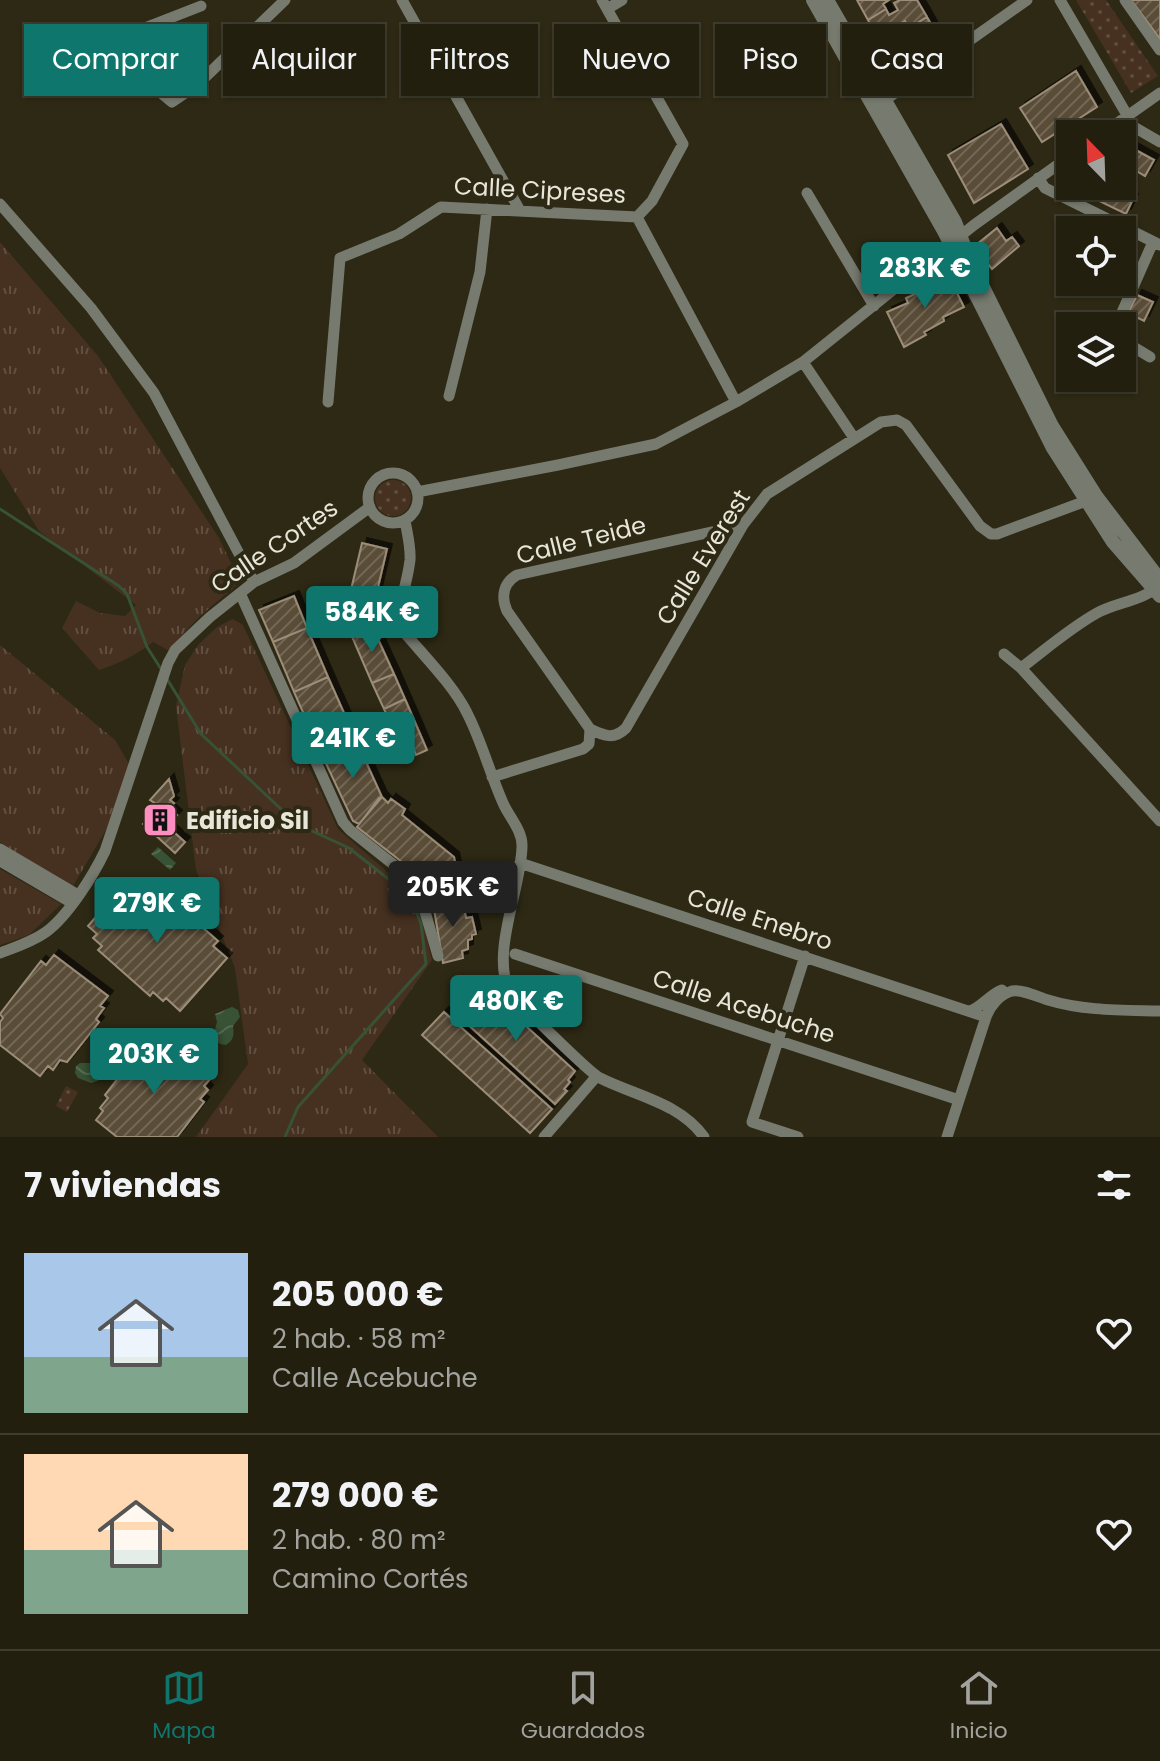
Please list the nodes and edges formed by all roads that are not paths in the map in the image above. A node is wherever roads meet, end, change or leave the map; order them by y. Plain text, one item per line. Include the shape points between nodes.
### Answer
1 (285, 0) edge
2 (402, 0) edge
3 (622, 0) edge
4 (813, 0) edge
5 (827, 0) edge
6 (1027, 0) edge
7 (1060, 0) edge
8 (1125, 0) edge
9 (604, 4) edge
10 (201, 6) dead end
11 (1160, 50) edge
12 (1160, 93) edge
13 (885, 100) junction
14 (1129, 115) junction
15 (1122, 120) edge
16 (1160, 142) edge
17 (1056, 166) edge
18 (1038, 178) junction
19 (807, 193) dead end
20 (0, 204) edge
21 (487, 209) junction
22 (519, 209) junction
23 (637, 217) junction
24 (955, 242) junction
25 (1157, 243) edge
26 (874, 306) junction
27 (1123, 312) edge
28 (1136, 348) edge
29 (1150, 357) dead end
30 (803, 362) junction
31 (449, 396) dead end
32 (328, 402) dead end
33 (736, 402) junction
34 (854, 438) junction
35 (417, 492) junction
36 (1086, 501) junction
37 (370, 507) junction
38 (405, 520) junction
39 (743, 525) junction
40 (254, 582) junction
41 (1159, 588) edge
42 (240, 593) junction
43 (1004, 654) dead end
44 (1021, 668) junction
45 (590, 729) junction
46 (492, 777) junction
47 (1160, 821) edge
48 (0, 849) edge
49 (0, 861) edge
50 (520, 863) junction
51 (75, 899) junction
52 (0, 953) edge
53 (515, 954) dead end
54 (438, 956) dead end
55 (805, 956) junction
56 (1012, 991) junction
57 (970, 1011) junction
58 (1160, 1011) edge
59 (986, 1017) junction
60 (779, 1041) junction
61 (596, 1077) junction
62 (959, 1100) junction
63 (544, 1137) edge
64 (704, 1137) edge
65 (798, 1137) edge
66 (947, 1137) edge

1 - 10 street via 197,85 172,102 130,67 128,44 142,29
2 - 22 street
3 - 9 street
4 - 24 street
5 - 13 street
6 - 13 street
7 - 14 street
8 - 11 street
9 - 23 street via 683,144 652,201
12 - 14 street
13 - 24 street via 955,222
14 - 15 street
14 - 16 street via 1134,127
17 - 18 street
18 - 24 street
18 - 25 street via 1045,188
19 - 26 street
20 - 40 street via 91,308 154,393
21 - 22 street, Calle Cipreses
21 - 31 street via 480,272
21 - 32 street, Calle Cipreses via 441,207 399,234 340,258
22 - 23 street, Calle Cipreses
23 - 33 street, Calle Cipreses
24 - 26 street
24 - 36 street via 1030,405
24 - 41 street via 1052,426
25 - 27 street
26 - 30 street
28 - 29 street
30 - 33 street
30 - 34 street
33 - 35 street via 656,444
34 - 36 street, Calle Everest via 892,419 906,425 991,534
34 - 39 street, Calle Everest via 767,494
35 - 37 street via 404,476 389,474 372,486
35 - 38 street via 417,505
36 - 41 street via 1113,542
37 - 38 street via 388,523
37 - 40 street, Calle Cortes via 294,563
38 - 46 street via 410,557 400,604 404,632 457,696
39 - 45 street, Calle Everest via 626,728 610,737
39 - 45 street, Calle Teide via 517,575 505,586 507,611
40 - 42 street, Calle Cortes
41 - 44 street via 1085,620
42 - 51 street, Calle Cortes via 175,650 105,851
42 - 54 street via 343,822 418,888
43 - 44 street
44 - 47 street
45 - 46 street via 589,744 583,749
46 - 50 street via 522,841
48 - 51 street
49 - 51 street
50 - 55 street, Calle Enebro
50 - 61 street via 504,950 510,992
51 - 52 street, Calle Cortes via 42,935
53 - 60 street, Calle Acebuche
55 - 57 street, Calle Enebro
55 - 60 street
56 - 57 street via 994,993
56 - 58 street via 1070,1006
56 - 59 street via 993,1003
57 - 59 street, Calle Enebro
59 - 62 street
60 - 62 street, Calle Acebuche
60 - 65 street via 752,1122
61 - 63 street
61 - 64 street via 676,1111
62 - 66 street

